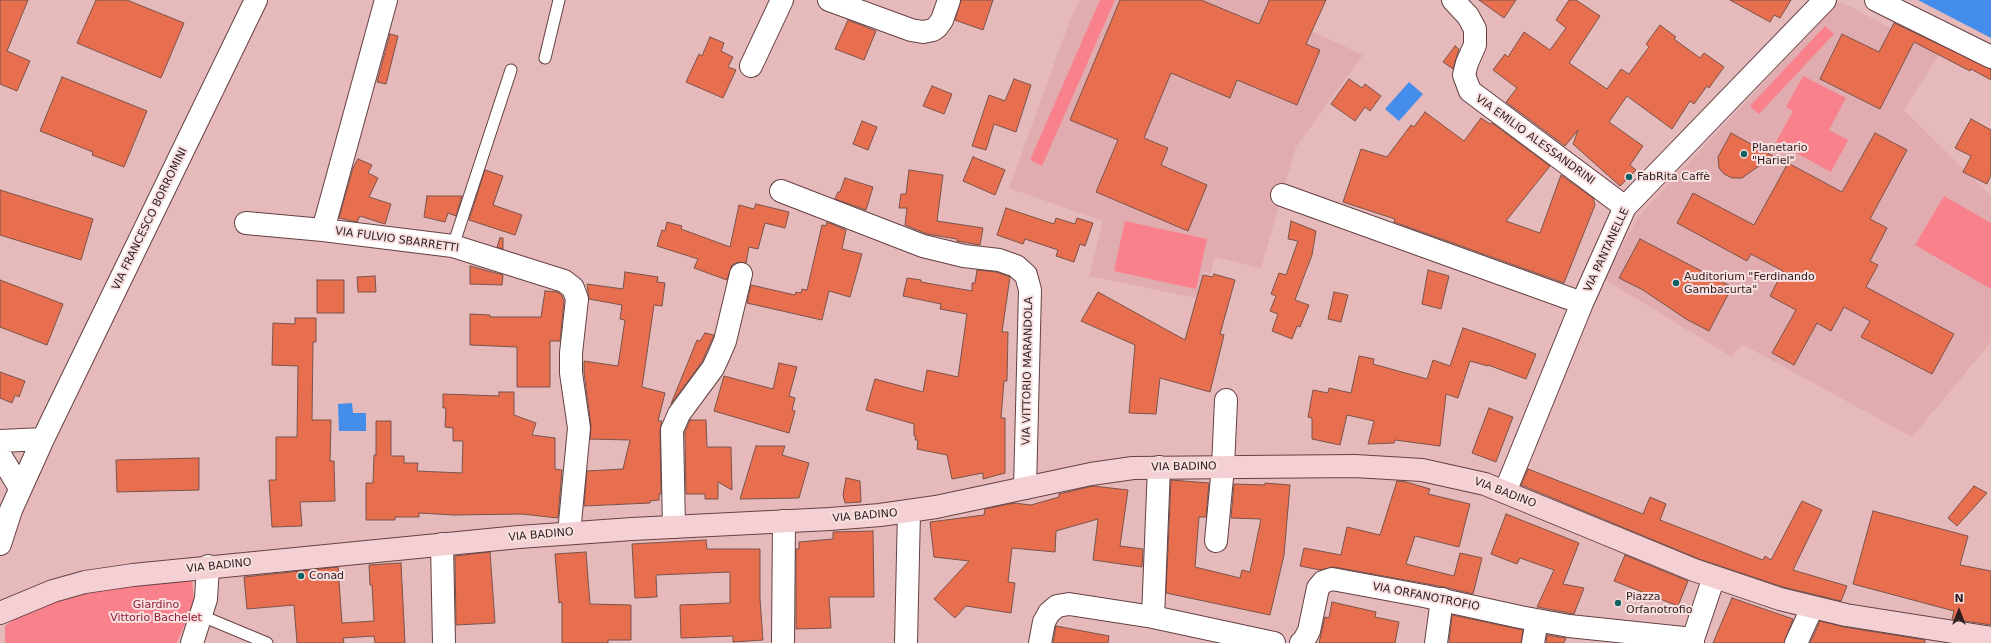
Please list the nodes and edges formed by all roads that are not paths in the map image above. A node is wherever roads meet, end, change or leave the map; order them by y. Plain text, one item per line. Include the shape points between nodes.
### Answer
1 (256, 0) edge
2 (386, 0) edge
3 (559, 0) edge
4 (782, 0) edge
5 (829, 0) edge
6 (949, 0) edge
7 (1453, 0) edge
8 (1824, 0) edge
9 (1876, 0) edge
10 (1991, 57) edge
11 (545, 58) dead end
12 (751, 66) dead end
13 (511, 70) dead end
14 (781, 191) dead end
15 (1282, 196) dead end
16 (1625, 207) junction
17 (246, 223) dead end
18 (323, 230) junction
19 (453, 246) junction
20 (741, 274) dead end
21 (1582, 303) junction
22 (1226, 400) dead end
23 (44, 439) junction
24 (0, 441) edge
25 (0, 451) edge
26 (0, 455) edge
27 (35, 458) junction
28 (1159, 467) junction
29 (1223, 467) junction
30 (20, 488) junction
31 (1025, 488) junction
32 (1505, 492) junction
33 (909, 511) junction
34 (784, 521) junction
35 (674, 527) junction
36 (569, 533) junction
37 (1216, 541) dead end
38 (0, 544) edge
39 (442, 544) junction
40 (208, 566) junction
41 (1714, 577) junction
42 (1442, 599) junction
43 (1812, 608) junction
44 (0, 614) edge
45 (202, 616) junction
46 (1153, 617) junction
47 (1538, 620) junction
48 (1991, 638) edge
49 (1693, 641) edge
50 (192, 643) edge
51 (267, 643) edge
52 (444, 643) edge
53 (783, 643) edge
54 (906, 643) edge
55 (1040, 643) edge
56 (1274, 643) edge
57 (1301, 643) edge
58 (1436, 643) edge
59 (1533, 643) edge
60 (1796, 643) edge

1 - 23 street, VIA FRANCESCO BORROMINI
2 - 18 street, VIA FULVIO SBARRETTI
3 - 11 lane
4 - 12 street
5 - 6 street via 923,32 937,27
7 - 16 street, VIA EMILIO ALESSANDRINI via 1468,16 1475,29 1476,45 1464,75 1470,91
8 - 16 street, VIA PANTANELLE
9 - 10 street
13 - 19 lane
14 - 31 street, VIA VITTORIO MARANDOLA via 918,244 956,254 999,260 1016,266 1026,275 1030,290
15 - 21 street
16 - 21 street, VIA PANTANELLE
17 - 18 street
18 - 19 street, VIA FULVIO SBARRETTI
19 - 36 street, VIA FULVIO SBARRETTI via 564,281 576,292 571,367 579,435
20 - 35 street via 725,341 719,355 713,368 679,414 672,430
21 - 32 street, VIA PANTANELLE
22 - 29 street
23 - 24 street
23 - 27 street, VIA FRANCESCO BORROMINI
25 - 27 street
26 - 30 street
27 - 30 street, VIA FRANCESCO BORROMINI
28 - 29 street, VIA BADINO
28 - 31 street, VIA BADINO via 1100,472
28 - 46 street
29 - 32 street, VIA BADINO via 1398,468 1457,477
29 - 37 street
30 - 38 street, VIA FRANCESCO BORROMINI
31 - 33 street, VIA BADINO
32 - 41 street, VIA BADINO
33 - 34 street, VIA BADINO
33 - 54 street
34 - 35 street, VIA BADINO
34 - 53 street
35 - 36 street, VIA BADINO
36 - 39 street, VIA BADINO
39 - 40 street, VIA BADINO
39 - 52 street
40 - 44 street, VIA BADINO via 74,585 43,594
40 - 45 street via 208,590
41 - 43 street, VIA BADINO
41 - 49 street
42 - 47 street, VIA ORFANOTROFIO
42 - 57 street, VIA ORFANOTROFIO via 1327,580 1318,588 1308,631
42 - 58 street
43 - 48 street, VIA BADINO
43 - 60 street
45 - 50 street
45 - 51 lane
46 - 55 street via 1062,604 1049,613 1044,622
46 - 56 street
47 - 49 street, VIA ORFANOTROFIO
47 - 59 street

